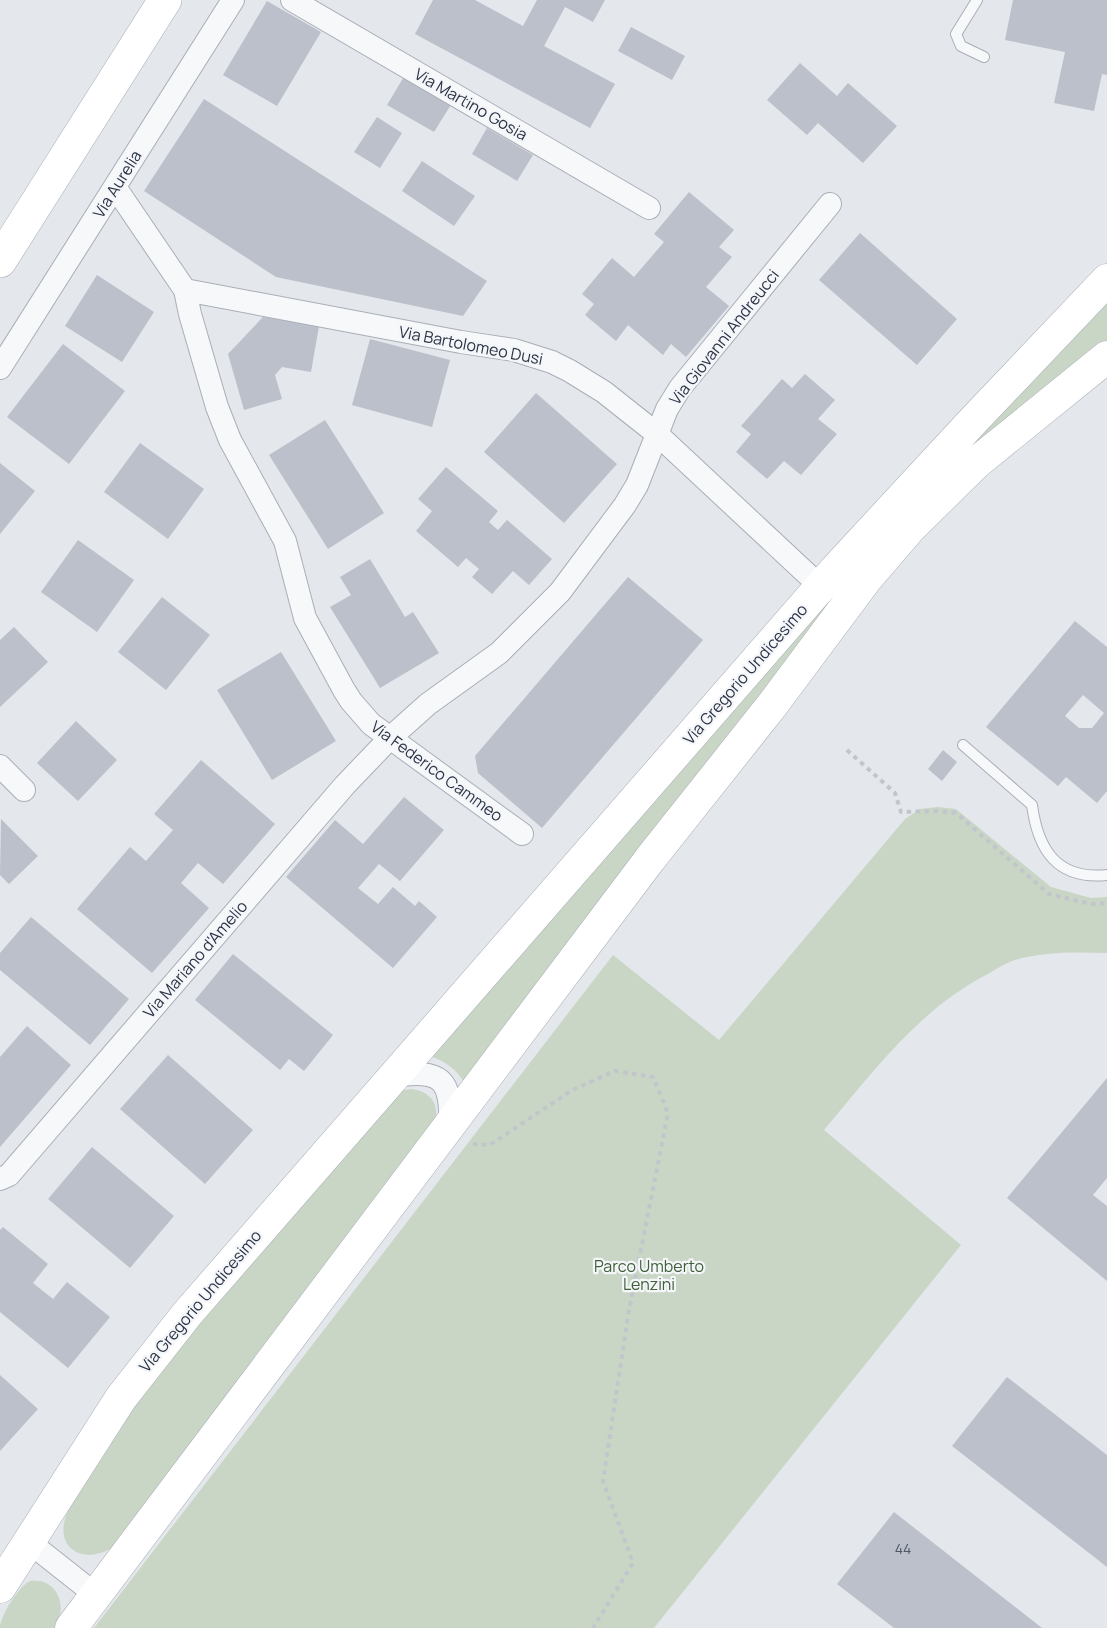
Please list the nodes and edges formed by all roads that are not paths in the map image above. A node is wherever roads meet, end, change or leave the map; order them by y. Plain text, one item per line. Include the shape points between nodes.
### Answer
1 (165, 0) edge
2 (233, 0) edge
3 (292, 0) edge
4 (977, 0) edge
5 (984, 57) dead end
6 (115, 187) junction
7 (830, 204) dead end
8 (649, 208) dead end
9 (0, 261) edge
10 (1107, 280) edge
11 (185, 290) junction
12 (1107, 357) edge
13 (0, 368) edge
14 (657, 434) junction
15 (821, 587) junction
16 (390, 738) junction
17 (963, 745) dead end
18 (0, 766) edge
19 (24, 790) dead end
20 (522, 834) dead end
21 (1107, 875) edge
22 (393, 1076) junction
23 (445, 1134) junction
24 (0, 1179) edge
25 (29, 1542) junction
26 (0, 1587) edge
27 (96, 1595) junction
28 (71, 1628) edge

1 - 9 main road
2 - 6 street, Via Aurelia
3 - 8 street, Via Martino Gosia
4 - 5 lane via 956,34 961,46
6 - 11 street, Via Federico Cammeo
6 - 13 street, Via Aurelia
7 - 14 street, Via Giovanni Andreucci via 680,388
10 - 15 street, Via Gregorio Undicesimo
11 - 14 street, Via Bartolomeo Dusi via 536,356 586,380
11 - 16 street, Via Federico Cammeo via 217,407 230,440 285,541 305,618 351,701
12 - 23 street, Via Gregorio Undicesimo via 976,463 910,528 867,578
14 - 15 street, Via Bartolomeo Dusi
14 - 16 street, Via Giovanni Andreucci via 625,505 560,592 499,653 428,704
15 - 22 street, Via Gregorio Undicesimo
16 - 20 street, Via Federico Cammeo
16 - 24 street, Via Mariano d'Amelio via 345,785 9,1175
17 - 21 lane via 1032,805 1034,824 1050,857 1063,868 1080,874
18 - 19 street
22 - 23 street via 422,1072 441,1081 450,1100
22 - 25 street, Via Gregorio Undicesimo via 164,1342 121,1398
23 - 27 street, Via Gregorio Undicesimo
25 - 26 street, Via Gregorio Undicesimo
25 - 27 street
27 - 28 street, Via Gregorio Undicesimo

